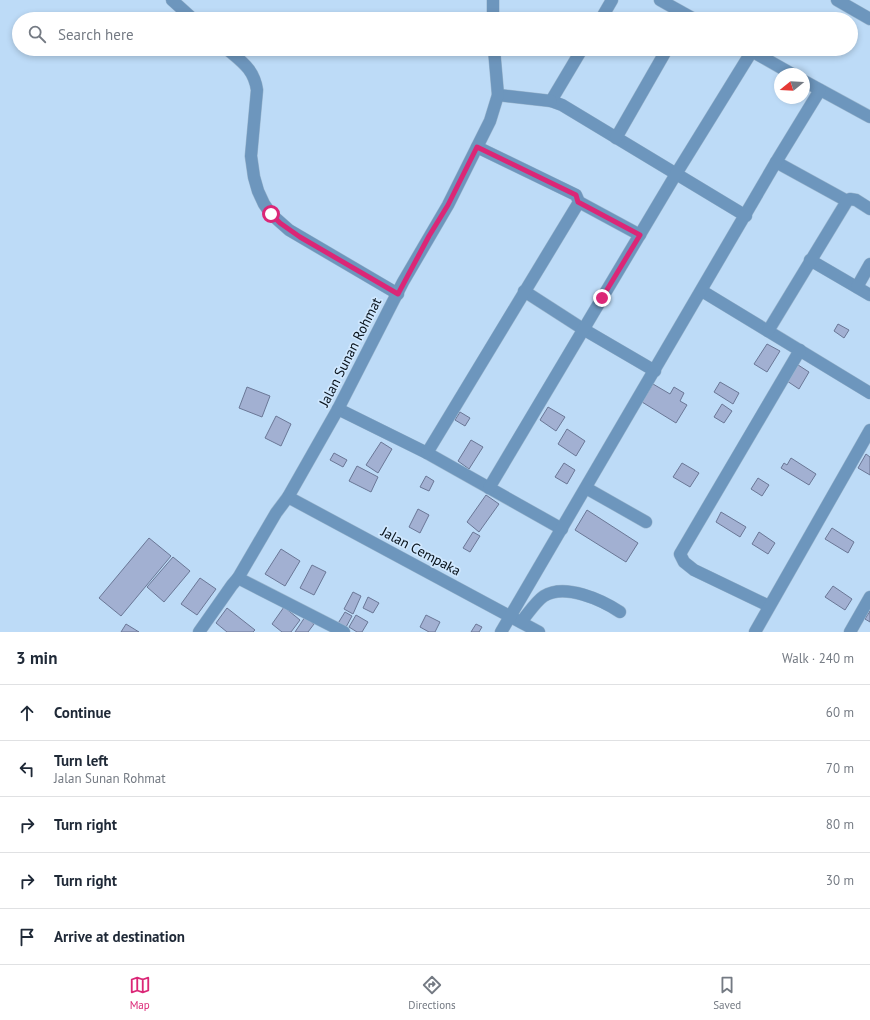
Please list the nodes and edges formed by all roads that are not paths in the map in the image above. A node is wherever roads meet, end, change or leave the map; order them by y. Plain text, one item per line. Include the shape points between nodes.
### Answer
1 (172, 0) edge
2 (493, 0) edge
3 (612, 0) edge
4 (660, 0) edge
5 (837, 0) edge
6 (185, 12) edge
7 (493, 12) edge
8 (605, 12) edge
9 (679, 12) edge
10 (858, 12) edge
11 (858, 12) edge
12 (870, 19) edge
13 (235, 56) edge
14 (495, 56) edge
15 (578, 56) edge
16 (663, 56) edge
17 (746, 56) edge
18 (760, 56) edge
19 (782, 68) edge
20 (810, 84) edge
21 (820, 90) junction
22 (498, 95) junction
23 (551, 100) junction
24 (870, 117) edge
25 (616, 138) junction
26 (477, 147) junction
27 (776, 162) junction
28 (676, 174) junction
29 (847, 201) junction
30 (578, 202) junction
31 (870, 209) edge
32 (746, 216) junction
33 (640, 235) junction
34 (810, 260) junction
35 (870, 264) edge
36 (857, 287) junction
37 (702, 290) junction
38 (524, 291) junction
39 (398, 294) junction
40 (870, 295) edge
41 (583, 329) junction
42 (768, 330) junction
43 (800, 350) junction
44 (655, 371) junction
45 (870, 393) edge
46 (338, 409) junction
47 (870, 430) edge
48 (427, 453) junction
49 (489, 488) junction
50 (586, 488) junction
51 (288, 496) junction
52 (646, 522) dead end
53 (562, 529) junction
54 (238, 578) junction
55 (870, 597) edge
56 (769, 606) junction
57 (620, 612) dead end
58 (516, 619) junction
59 (324, 627) edge
60 (199, 632) edge
61 (344, 632) edge
62 (501, 632) edge
63 (539, 632) edge
64 (755, 632) edge
65 (850, 632) edge

1 - 6 street
2 - 7 street
3 - 8 street
4 - 9 street
5 - 11 street
10 - 12 street
13 - 39 street via 251,71 256,82 251,156 258,192 264,204 289,230
14 - 22 street, Jalan Sunan Rohmat
15 - 23 street
16 - 25 street
17 - 28 street
18 - 19 street
20 - 21 street
21 - 24 street
21 - 27 street
22 - 23 street
22 - 26 street, Jalan Sunan Rohmat via 490,121
23 - 25 street
25 - 28 street
26 - 30 street via 576,195
26 - 39 street, Jalan Sunan Rohmat
27 - 29 street
27 - 32 street
28 - 32 street
28 - 33 street
29 - 31 street via 856,200
29 - 34 street
30 - 33 street
30 - 38 street
32 - 37 street
33 - 41 street
34 - 36 street
34 - 42 street
35 - 36 street
36 - 40 street
37 - 42 street
37 - 44 street
38 - 41 street
38 - 48 street
39 - 46 street, Jalan Sunan Rohmat
41 - 44 street
41 - 49 street
42 - 43 street
43 - 45 street
43 - 56 street via 680,554 684,562 694,570
44 - 50 street
46 - 48 street
46 - 51 street, Jalan Sunan Rohmat
47 - 56 street
48 - 49 street
49 - 53 street
50 - 52 street
50 - 53 street
51 - 54 street, Jalan Sunan Rohmat
51 - 58 street, Jalan Cempaka
53 - 58 street
54 - 59 street
54 - 60 street, Jalan Sunan Rohmat
55 - 65 street
56 - 64 street
57 - 58 street via 590,597 566,592 543,597
58 - 62 street
58 - 63 street, Jalan Cempaka
59 - 61 street

